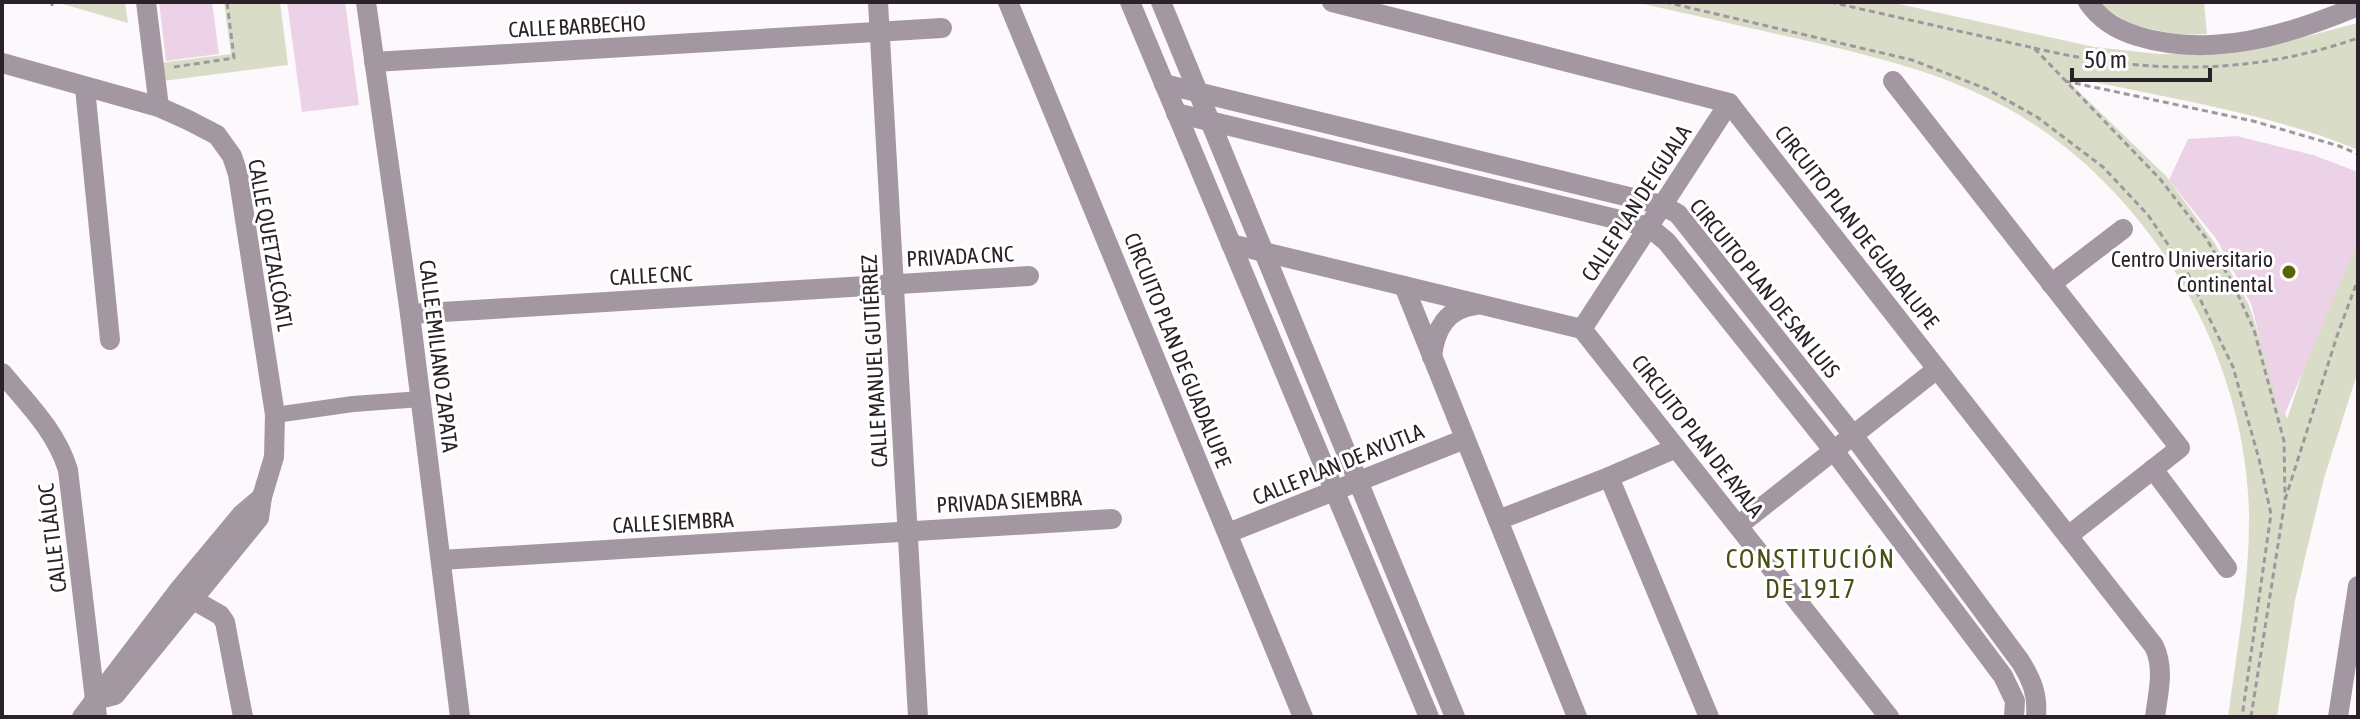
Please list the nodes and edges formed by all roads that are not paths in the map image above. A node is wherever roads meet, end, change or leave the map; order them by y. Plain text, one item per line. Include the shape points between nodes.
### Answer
1 (146, 2) edge
2 (366, 2) edge
3 (878, 2) edge
4 (1008, 2) edge
5 (1130, 2) edge
6 (1161, 2) edge
7 (1332, 2) edge
8 (2088, 2) edge
9 (2358, 6) edge
10 (942, 28) dead end
11 (880, 33) junction
12 (374, 62) junction
13 (2, 63) edge
14 (1893, 81) dead end
15 (1164, 84) junction
16 (85, 88) junction
17 (1199, 94) junction
18 (1729, 103) junction
19 (159, 107) junction
20 (1176, 113) junction
21 (1210, 121) junction
22 (1662, 205) junction
23 (1649, 227) junction
24 (2123, 229) dead end
25 (1231, 244) junction
26 (1265, 252) junction
27 (1029, 276) dead end
28 (894, 284) junction
29 (2051, 284) junction
30 (1404, 286) junction
31 (1482, 305) junction
32 (410, 314) junction
33 (1582, 329) junction
34 (110, 340) dead end
35 (1432, 357) junction
36 (1937, 369) junction
37 (2, 373) edge
38 (421, 399) junction
39 (275, 415) junction
40 (1853, 435) junction
41 (1465, 439) junction
42 (1676, 448) junction
43 (1834, 451) junction
44 (2153, 469) junction
45 (1609, 477) junction
46 (1358, 482) junction
47 (1334, 491) junction
48 (1112, 519) dead end
49 (1498, 520) junction
50 (1738, 526) junction
51 (908, 531) junction
52 (1228, 533) junction
53 (2068, 536) junction
54 (441, 560) junction
55 (2227, 568) dead end
56 (2358, 586) edge
57 (186, 596) junction
58 (2350, 676) edge
59 (96, 709) edge
60 (82, 717) edge
61 (243, 717) edge
62 (460, 717) edge
63 (918, 717) edge
64 (1303, 717) edge
65 (1429, 717) edge
66 (1455, 717) edge
67 (1577, 717) edge
68 (1709, 717) edge
69 (1889, 717) edge
70 (2014, 717) edge
71 (2036, 717) edge
72 (2155, 717) edge
73 (2338, 717) edge

1 - 19 street
2 - 12 street, CALLE EMILIANO ZAPATA
3 - 11 street, CALLE MANUEL GUTIÉRREZ
4 - 52 street, CIRCUITO PLAN DE GUADALUPE
5 - 15 street
6 - 17 street
7 - 18 street
8 - 9 street via 2097,16 2123,32 2184,47 2265,38
10 - 11 street, CALLE BARBECHO
11 - 12 street, CALLE BARBECHO
11 - 28 street, CALLE MANUEL GUTIÉRREZ
12 - 32 street, CALLE EMILIANO ZAPATA
13 - 16 street, CALLE QUETZALCÓATL
14 - 29 street
15 - 17 street, CIRCUITO PLAN DE SAN LUIS
15 - 20 street
16 - 19 street, CALLE QUETZALCÓATL
16 - 34 street
17 - 21 street
17 - 22 street, CIRCUITO PLAN DE SAN LUIS
18 - 22 street, CALLE PLAN DE IGUALA
18 - 36 street, CIRCUITO PLAN DE GUADALUPE
19 - 39 street, CALLE QUETZALCÓATL via 217,135 232,156
20 - 21 street
20 - 25 street
21 - 23 street
21 - 26 street
22 - 23 street, CALLE PLAN DE IGUALA
22 - 40 street, CIRCUITO PLAN DE SAN LUIS via 1678,214
23 - 33 street, CALLE PLAN DE IGUALA
23 - 43 street via 1667,242
24 - 29 street
25 - 26 street
25 - 47 street
26 - 30 street
26 - 46 street
27 - 28 street, PRIVADA CNC
28 - 32 street, CALLE CNC
28 - 51 street, CALLE MANUEL GUTIÉRREZ
29 - 44 street via 2180,448
30 - 31 street
30 - 35 street
31 - 33 street
31 - 35 street via 1465,306 1445,319
32 - 38 street, CALLE EMILIANO ZAPATA
33 - 42 street, CIRCUITO PLAN DE AYALA
35 - 41 street
36 - 40 street
36 - 53 street, CIRCUITO PLAN DE GUADALUPE
37 - 59 street, CALLE TLÁLOC via 45,424 68,470
38 - 39 street
38 - 54 street, CALLE EMILIANO ZAPATA
39 - 57 street, CALLE QUETZALCÓATL via 274,457 259,518
40 - 43 street
40 - 71 street, CIRCUITO PLAN DE SAN LUIS via 2020,661 2038,701
41 - 46 street, CALLE PLAN DE AYUTLA
41 - 49 street
42 - 45 street
42 - 50 street, CIRCUITO PLAN DE AYALA
43 - 50 street
43 - 70 street via 2003,676 2015,701
44 - 53 street
44 - 55 street
45 - 49 street
45 - 68 street
46 - 47 street, CALLE PLAN DE AYUTLA
46 - 66 street
47 - 52 street, CALLE PLAN DE AYUTLA
47 - 65 street
48 - 51 street, PRIVADA SIEMBRA
49 - 67 street
50 - 69 street, CIRCUITO PLAN DE AYALA
51 - 54 street, CALLE SIEMBRA
51 - 63 street, CALLE MANUEL GUTIÉRREZ
52 - 64 street, CIRCUITO PLAN DE GUADALUPE
53 - 72 street, CIRCUITO PLAN DE GUADALUPE via 2158,656
54 - 62 street, CALLE EMILIANO ZAPATA
56 - 58 street
57 - 59 street, CALLE QUETZALCÓATL via 115,695
57 - 61 street via 225,622
58 - 73 street
59 - 60 street, CALLE QUETZALCÓATL

